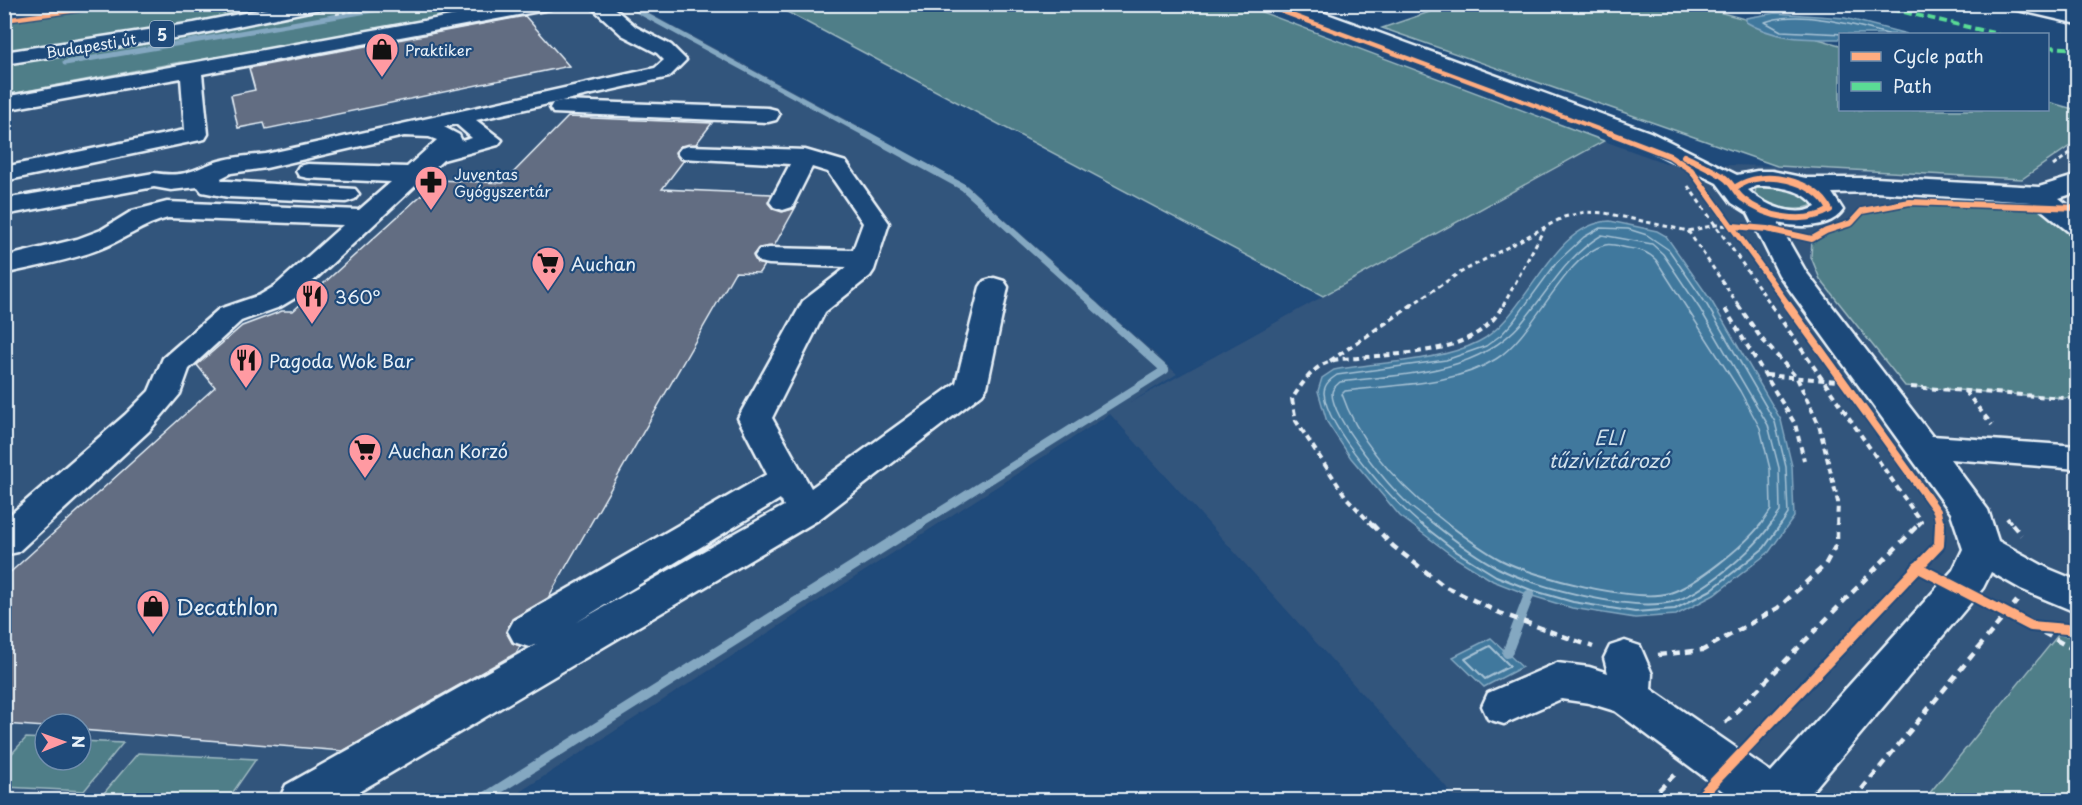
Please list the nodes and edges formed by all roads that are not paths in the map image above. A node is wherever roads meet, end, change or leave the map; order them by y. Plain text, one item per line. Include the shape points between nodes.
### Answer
1 (64, 4) edge
2 (307, 4) edge
3 (319, 4) edge
4 (550, 4) edge
5 (597, 4) edge
6 (2015, 4) edge
7 (2039, 7) edge
8 (1275, 9) edge
9 (15, 10) edge
10 (2078, 19) edge
11 (4, 48) edge
12 (4, 58) edge
13 (191, 70) junction
14 (4, 104) edge
15 (512, 106) junction
16 (768, 115) dead end
17 (404, 129) junction
18 (458, 132) junction
19 (197, 134) junction
20 (1642, 137) junction
21 (332, 145) junction
22 (689, 153) dead end
23 (805, 157) junction
24 (266, 161) junction
25 (219, 163) junction
26 (159, 170) junction
27 (413, 175) junction
28 (1768, 178) junction
29 (2078, 182) edge
30 (1802, 186) junction
31 (1736, 187) junction
32 (1912, 188) junction
33 (5, 194) edge
34 (2039, 195) junction
35 (390, 196) junction
36 (50, 198) junction
37 (783, 202) dead end
38 (1829, 203) junction
39 (1759, 209) junction
40 (366, 218) junction
41 (1798, 218) junction
42 (2078, 225) edge
43 (4, 249) edge
44 (769, 256) dead end
45 (864, 259) junction
46 (4, 266) edge
47 (1793, 275) junction
48 (994, 287) dead end
49 (1922, 446) junction
50 (2078, 458) edge
51 (796, 494) junction
52 (4, 542) edge
53 (1982, 549) junction
54 (2078, 598) edge
55 (529, 631) dead end
56 (1504, 706) dead end
57 (303, 801) edge
58 (1774, 801) edge

1 - 9 street
2 - 11 street, Budapesti út / 5
3 - 12 street, Budapesti út / 5 via 194,29
4 - 13 street
5 - 15 street via 629,31 664,49 676,60 662,73
6 - 7 street
7 - 10 street
8 - 20 street
13 - 14 street
13 - 19 street
15 - 16 street
15 - 18 street
17 - 18 street
17 - 18 street
17 - 21 street
18 - 27 street
19 - 25 street via 211,142
19 - 26 street
19 - 33 street
20 - 28 street
20 - 31 street via 1710,169
21 - 24 street
21 - 25 street
22 - 23 street
23 - 37 street
23 - 45 street via 837,167 876,223
24 - 25 street
24 - 27 street via 291,170
25 - 26 street via 177,183
25 - 35 street via 211,187
26 - 33 street
26 - 36 street
27 - 35 street
28 - 30 street
28 - 31 street via 1746,180
29 - 34 street
30 - 32 street
30 - 38 street
31 - 39 street via 1740,197
32 - 34 street
32 - 38 street
33 - 36 street
34 - 42 street
35 - 40 street
36 - 43 street via 95,199 108,207 98,222 77,232
38 - 41 street via 1830,210 1824,214
39 - 41 street
39 - 47 street
40 - 46 street via 167,210 141,217 87,245
40 - 52 street via 285,292 230,315 174,365 164,394 137,423
41 - 47 street
44 - 45 street
45 - 51 street via 860,270 813,307 755,418
47 - 49 street via 1860,383
48 - 51 street via 971,387
49 - 50 street
49 - 53 street via 1969,510
51 - 55 street
51 - 57 street
53 - 54 street
53 - 58 street via 1969,578
56 - 58 street via 1557,681 1589,685 1627,677 1700,748

